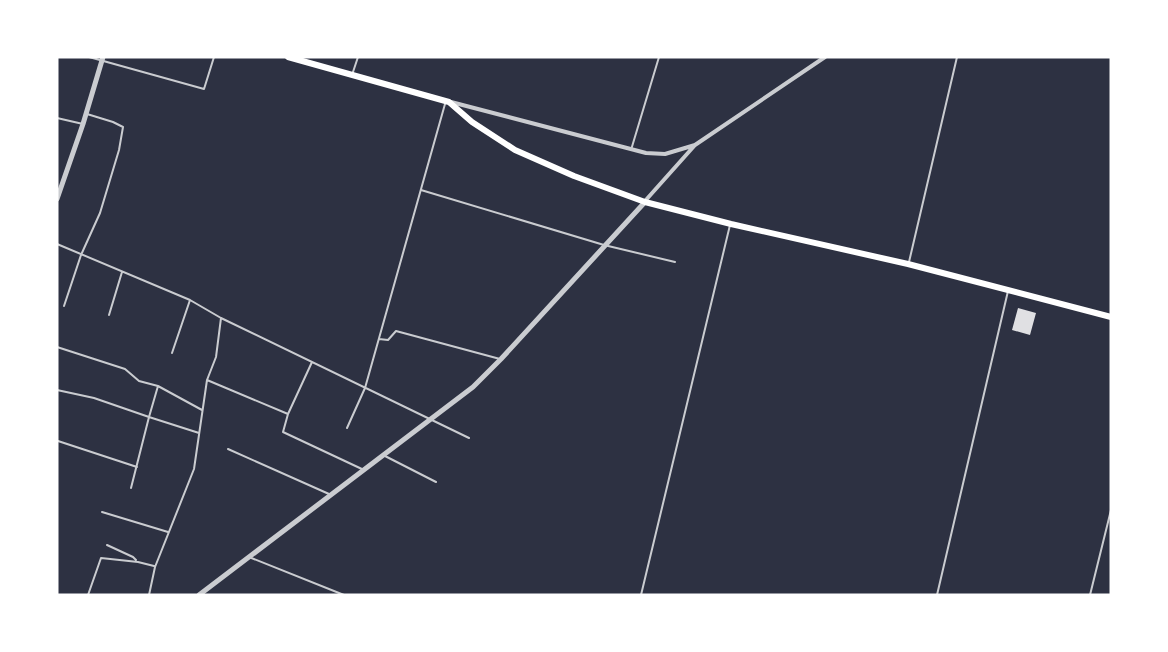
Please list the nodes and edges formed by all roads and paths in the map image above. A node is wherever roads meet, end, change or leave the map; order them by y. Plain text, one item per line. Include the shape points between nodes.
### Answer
1 (89, 57) edge
2 (214, 57) edge
3 (288, 57) edge
4 (358, 57) edge
5 (659, 57) edge
6 (825, 57) edge
7 (957, 57) edge
8 (102, 59) edge
9 (352, 75) junction
10 (447, 101) junction
11 (86, 114) junction
12 (57, 118) edge
13 (83, 124) junction
14 (695, 145) junction
15 (631, 150) junction
16 (58, 190) edge
17 (421, 190) junction
18 (57, 199) edge
19 (645, 202) junction
20 (731, 224) junction
21 (57, 244) edge
22 (604, 245) junction
23 (81, 255) junction
24 (675, 262) dead end
25 (908, 264) junction
26 (122, 272) junction
27 (1009, 290) junction
28 (190, 300) junction
29 (64, 306) dead end
30 (109, 315) dead end
31 (1111, 317) edge
32 (221, 318) junction
33 (379, 339) junction
34 (57, 347) edge
35 (172, 353) dead end
36 (501, 359) junction
37 (312, 362) junction
38 (207, 380) junction
39 (158, 386) junction
40 (365, 388) junction
41 (57, 390) edge
42 (202, 410) junction
43 (288, 414) junction
44 (149, 417) junction
45 (429, 420) junction
46 (347, 428) dead end
47 (199, 433) junction
48 (469, 438) dead end
49 (58, 441) edge
50 (228, 449) dead end
51 (382, 455) junction
52 (137, 467) junction
53 (364, 470) junction
54 (436, 482) dead end
55 (131, 488) dead end
56 (331, 495) junction
57 (1111, 510) edge
58 (102, 512) dead end
59 (168, 532) junction
60 (107, 545) dead end
61 (249, 557) junction
62 (138, 562) junction
63 (155, 567) junction
64 (88, 595) edge
65 (149, 595) edge
66 (199, 595) edge
67 (344, 595) edge
68 (641, 595) edge
69 (937, 595) edge
70 (1090, 595) edge

1 - 8 lane
2 - 8 lane via 204,89
3 - 9 main road
4 - 9 lane
5 - 15 lane
6 - 14 street
7 - 25 lane
8 - 11 street
9 - 10 main road
10 - 15 street
10 - 17 lane
10 - 19 main road via 515,150
11 - 13 street
11 - 23 lane via 123,127 100,213
12 - 13 lane
13 - 16 street
14 - 15 street via 665,154
14 - 19 street
16 - 18 street
17 - 22 lane
17 - 33 lane
19 - 20 main road
19 - 22 street
20 - 25 main road
20 - 68 lane
21 - 23 lane
22 - 24 lane
22 - 36 street
23 - 26 lane
23 - 29 lane
25 - 27 main road
26 - 28 lane
26 - 30 lane
27 - 31 main road
27 - 69 lane
28 - 32 lane
28 - 35 lane
32 - 37 lane
32 - 38 lane via 216,357
33 - 36 lane via 388,340 396,331
33 - 40 lane
34 - 39 lane via 124,369 139,381
36 - 45 street via 473,387
37 - 40 lane
37 - 43 lane
38 - 42 lane
38 - 43 lane
39 - 42 lane
39 - 44 lane
40 - 45 lane
40 - 46 lane
41 - 44 lane
42 - 47 lane
43 - 53 lane via 283,432
44 - 47 lane
44 - 52 lane
45 - 48 lane
45 - 51 street
47 - 59 lane via 194,469
49 - 52 lane
50 - 56 lane
51 - 53 street
51 - 54 lane
52 - 55 lane
53 - 56 street
56 - 61 street
57 - 70 lane
58 - 59 lane
59 - 63 lane
60 - 62 lane
61 - 66 street
61 - 67 lane
62 - 63 lane
62 - 64 lane via 101,558
63 - 65 lane

